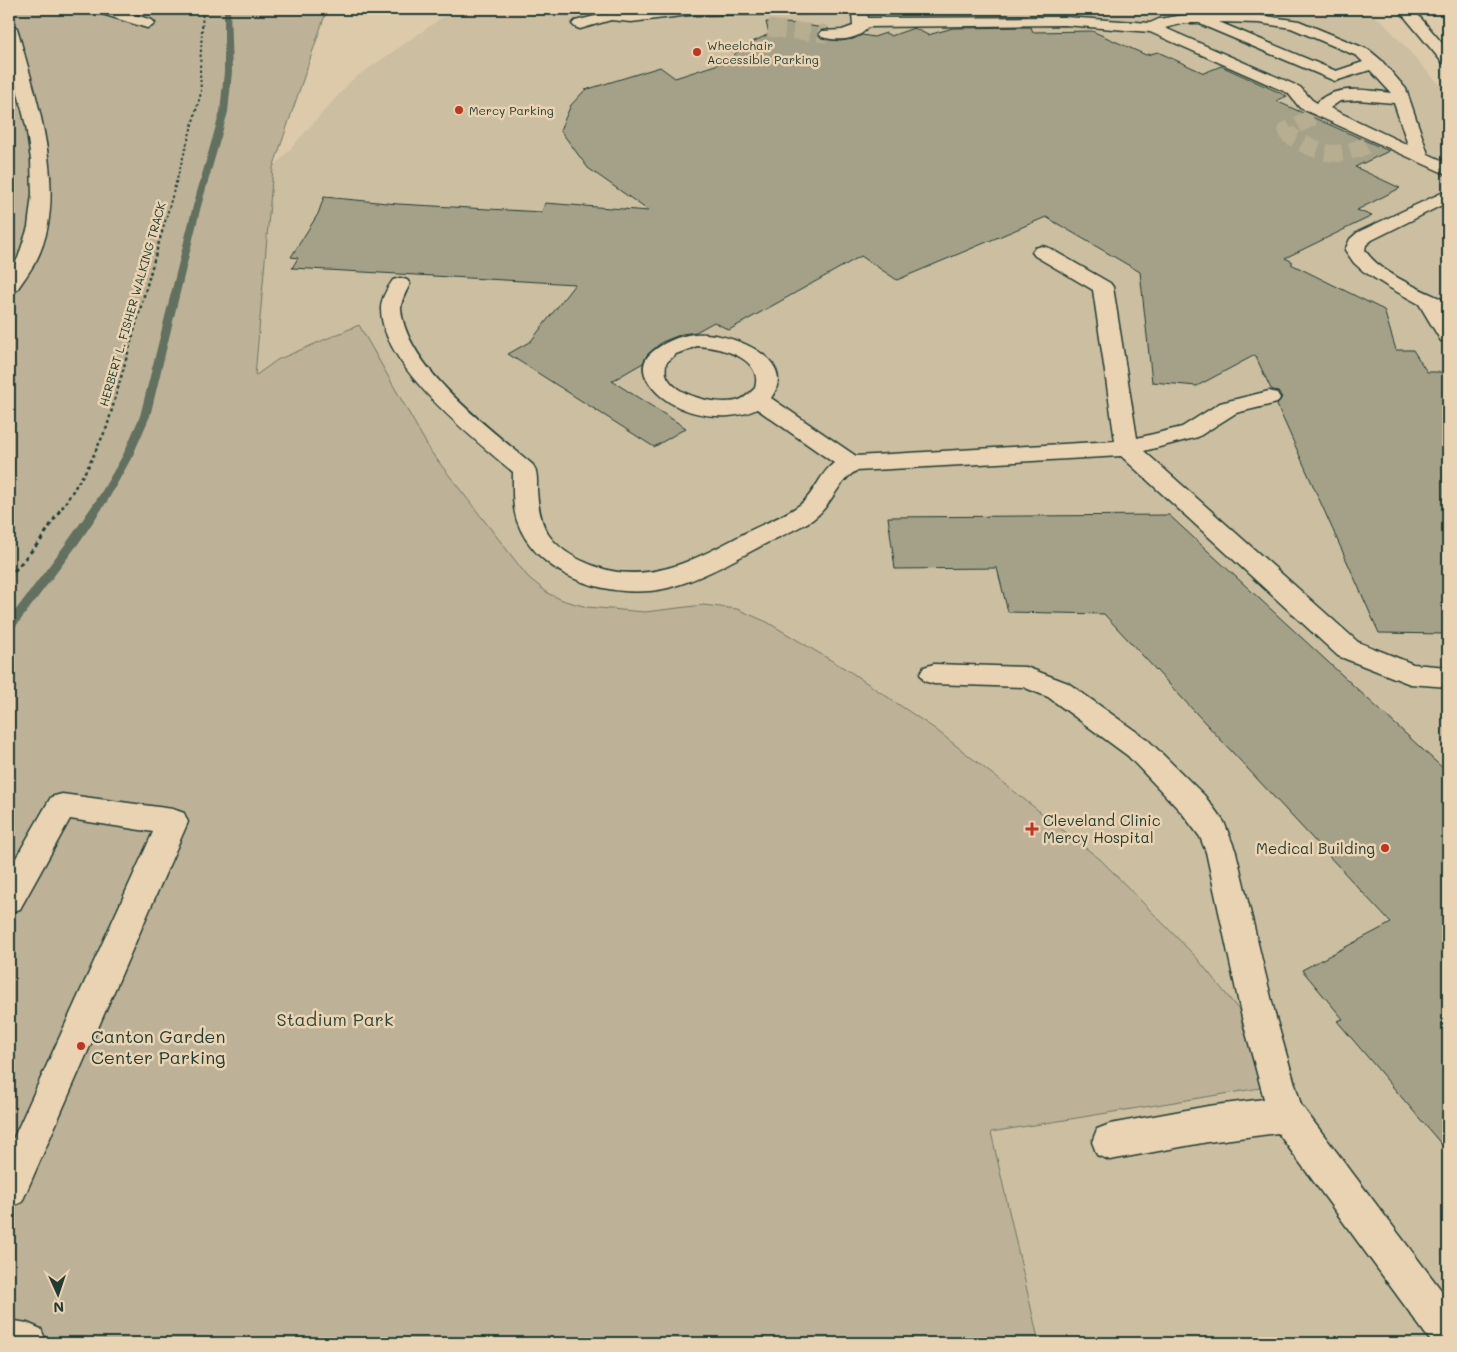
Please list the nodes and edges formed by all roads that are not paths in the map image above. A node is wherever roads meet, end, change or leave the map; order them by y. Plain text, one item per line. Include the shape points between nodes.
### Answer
1 (101, 9) edge
2 (1405, 9) edge
3 (738, 10) edge
4 (859, 14) edge
5 (631, 18) junction
6 (1195, 18) junction
7 (147, 23) dead end
8 (580, 24) dead end
9 (745, 25) dead end
10 (9, 28) edge
11 (1153, 28) junction
12 (595, 30) dead end
13 (827, 34) tunnel mouth
14 (1448, 59) edge
15 (1367, 66) junction
16 (1401, 99) junction
17 (1318, 115) junction
18 (1420, 156) junction
19 (1448, 170) edge
20 (1448, 195) edge
21 (1042, 252) dead end
22 (400, 284) dead end
23 (9, 287) edge
24 (1426, 298) junction
25 (1448, 310) edge
26 (1448, 337) edge
27 (758, 398) junction
28 (1269, 398) dead end
29 (1126, 448) junction
30 (852, 464) junction
31 (934, 674) dead end
32 (1448, 677) edge
33 (9, 898) edge
34 (1286, 1114) junction
35 (1110, 1142) dead end
36 (9, 1189) edge
37 (1448, 1332) edge
38 (9, 1340) edge
39 (27, 1343) edge

1 - 7 street
2 - 14 street
3 - 4 street
3 - 5 street via 690,11
3 - 9 street via 740,22
4 - 11 street via 1065,21
4 - 13 street via 860,28 849,33
5 - 8 street via 611,16
5 - 12 street via 622,24
6 - 11 street via 1174,20
6 - 15 street via 1335,76
6 - 15 street via 1243,18 1294,24 1363,53
10 - 23 street via 38,148 42,187 39,225 32,248
11 - 17 street via 1294,90
15 - 16 street via 1398,88
16 - 17 street via 1341,96 1325,103
16 - 18 street
17 - 18 street
18 - 19 street
20 - 24 street via 1365,236 1356,245 1357,256 1368,266
21 - 29 street via 1103,287
22 - 30 street via 392,309 395,328 409,358 456,409 525,470 530,524 540,542 565,562 592,576 644,582 670,578 702,567 807,511 827,491 837,473
24 - 25 street
24 - 26 street
27 - 27 street via 732,409 691,404 673,396 659,384 654,364 659,357 684,343 706,340 727,344 763,367 767,388
27 - 30 street
28 - 29 street via 1228,408 1190,432
29 - 30 street
29 - 32 street via 1348,649 1410,674
31 - 34 street via 1026,677 1058,690 1138,748 1193,804 1214,831 1221,852 1258,1018
33 - 36 street via 62,806 173,822
34 - 35 street
34 - 37 street
38 - 39 street

